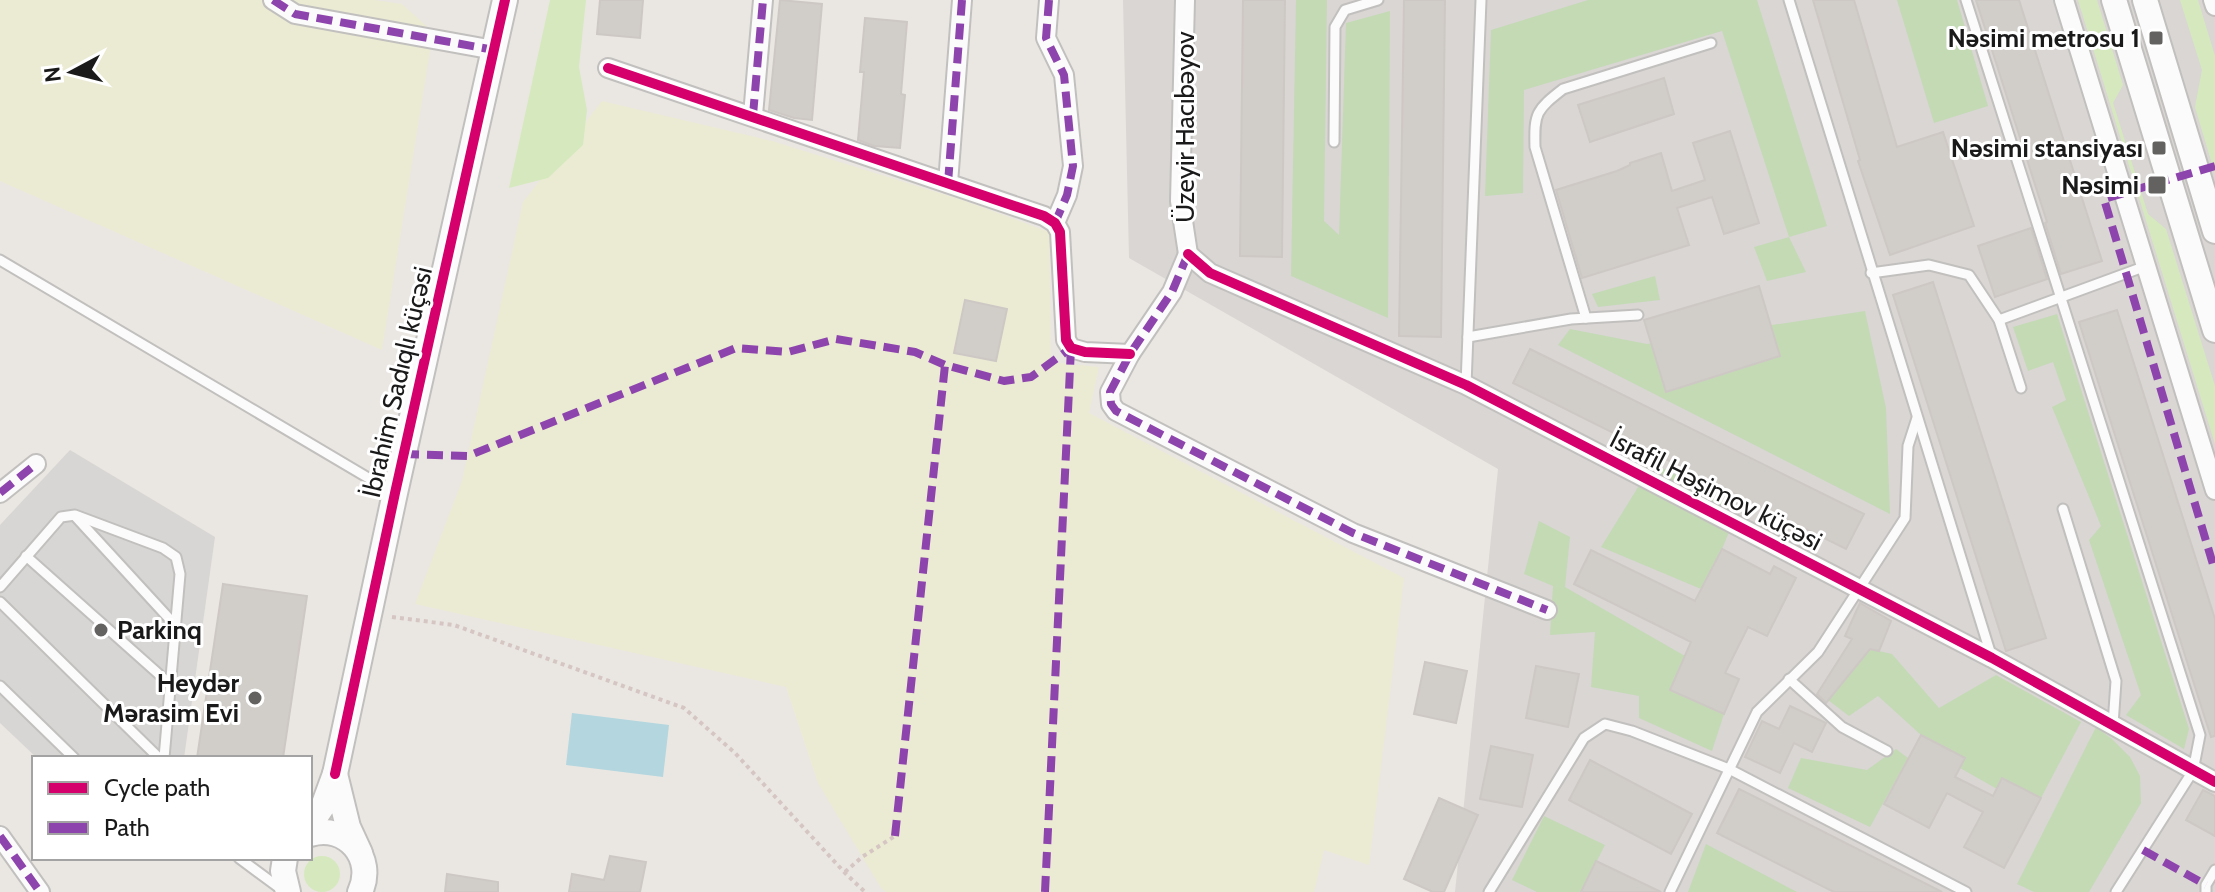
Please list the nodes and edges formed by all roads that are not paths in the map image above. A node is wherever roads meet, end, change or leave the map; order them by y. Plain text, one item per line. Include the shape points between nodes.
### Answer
1 (273, 0) edge
2 (505, 0) edge
3 (763, 0) edge
4 (962, 0) edge
5 (1049, 0) edge
6 (1185, 0) edge
7 (1378, 0) edge
8 (1481, 0) edge
9 (1789, 0) edge
10 (1966, 0) edge
11 (2064, 0) edge
12 (2114, 0) edge
13 (2145, 0) edge
14 (2213, 0) edge
15 (2215, 6) edge
16 (1711, 43) dead end
17 (494, 50) junction
18 (608, 68) dead end
19 (753, 115) junction
20 (1334, 142) dead end
21 (948, 183) junction
22 (1055, 223) junction
23 (2215, 231) edge
24 (1188, 254) junction
25 (0, 260) edge
26 (2146, 266) junction
27 (1871, 273) junction
28 (2060, 297) junction
29 (1638, 315) dead end
30 (1586, 318) junction
31 (1999, 320) junction
32 (2215, 330) edge
33 (1468, 337) junction
34 (1130, 354) junction
35 (1466, 385) junction
36 (2021, 388) dead end
37 (1917, 418) junction
38 (36, 464) dead end
39 (2215, 490) edge
40 (0, 493) edge
41 (395, 493) junction
42 (2063, 509) dead end
43 (75, 515) junction
44 (26, 556) junction
45 (0, 587) edge
46 (1857, 588) junction
47 (0, 602) edge
48 (1547, 610) dead end
49 (176, 626) junction
50 (1992, 658) junction
51 (1789, 679) junction
52 (171, 685) junction
53 (0, 686) edge
54 (2113, 725) junction
55 (1887, 751) dead end
56 (72, 756) edge
57 (159, 756) edge
58 (161, 756) edge
59 (1729, 769) junction
60 (2193, 771) junction
61 (335, 774) junction
62 (2215, 782) edge
63 (312, 822) edge
64 (312, 834) edge
65 (0, 836) edge
66 (362, 858) junction
67 (242, 860) edge
68 (285, 860) edge
69 (2215, 870) edge
70 (40, 892) edge
71 (286, 892) edge
72 (360, 892) edge
73 (380, 892) edge
74 (1490, 892) edge
75 (1670, 892) edge
76 (1966, 892) edge
77 (2116, 892) edge
78 (2206, 892) edge

1 - 17 street via 295,14
2 - 17 street, İbrahim Sadıqlı küçəsi
3 - 19 street
4 - 21 street
5 - 22 street via 1046,38 1064,75 1073,166
6 - 24 street, Üzeyir Hacıbəyov via 1180,201
7 - 20 lane via 1345,10 1335,27
8 - 33 lane
9 - 27 lane
10 - 28 lane
11 - 26 street
12 - 32 street
13 - 23 street
14 - 15 street
16 - 30 lane via 1563,89 1534,120 1535,147
17 - 41 street, İbrahim Sadıqlı küçəsi
18 - 19 street
19 - 21 street
21 - 22 street
22 - 34 street via 1060,232 1066,340 1071,348 1085,352
24 - 34 street via 1172,292
24 - 35 street, İsrafil Həşimov küçəsi via 1210,273
25 - 41 lane
26 - 28 lane
26 - 39 street
27 - 31 lane via 1929,265 1969,275
27 - 37 lane
28 - 31 lane
28 - 60 lane via 2200,735
29 - 30 lane
30 - 33 lane
31 - 36 lane
33 - 35 lane
34 - 48 street via 1110,392 1116,411 1353,533
35 - 46 street, İsrafil Həşimov küçəsi
37 - 46 lane via 1908,446 1905,518
37 - 50 lane
38 - 40 street
41 - 61 street, İbrahim Sadıqlı küçəsi
42 - 54 lane via 2116,681
43 - 44 lane via 61,517
43 - 49 lane
43 - 49 lane via 176,557
44 - 45 lane
44 - 52 lane
46 - 50 street, İsrafil Həşimov küçəsi
46 - 51 lane via 1818,652
47 - 57 lane
49 - 52 lane
50 - 54 street, İsrafil Həşimov küçəsi
51 - 55 lane via 1842,727
51 - 59 lane via 1757,712
52 - 58 lane
53 - 56 lane
54 - 60 street, İsrafil Həşimov küçəsi
59 - 74 lane via 1605,724 1584,738
59 - 75 lane
59 - 76 lane
60 - 62 street, İsrafil Həşimov küçəsi
60 - 77 lane
61 - 63 street
61 - 66 street
64 - 66 street via 336,833 354,844
65 - 70 street
66 - 72 street
66 - 73 street
67 - 71 lane
68 - 71 street
69 - 78 lane

